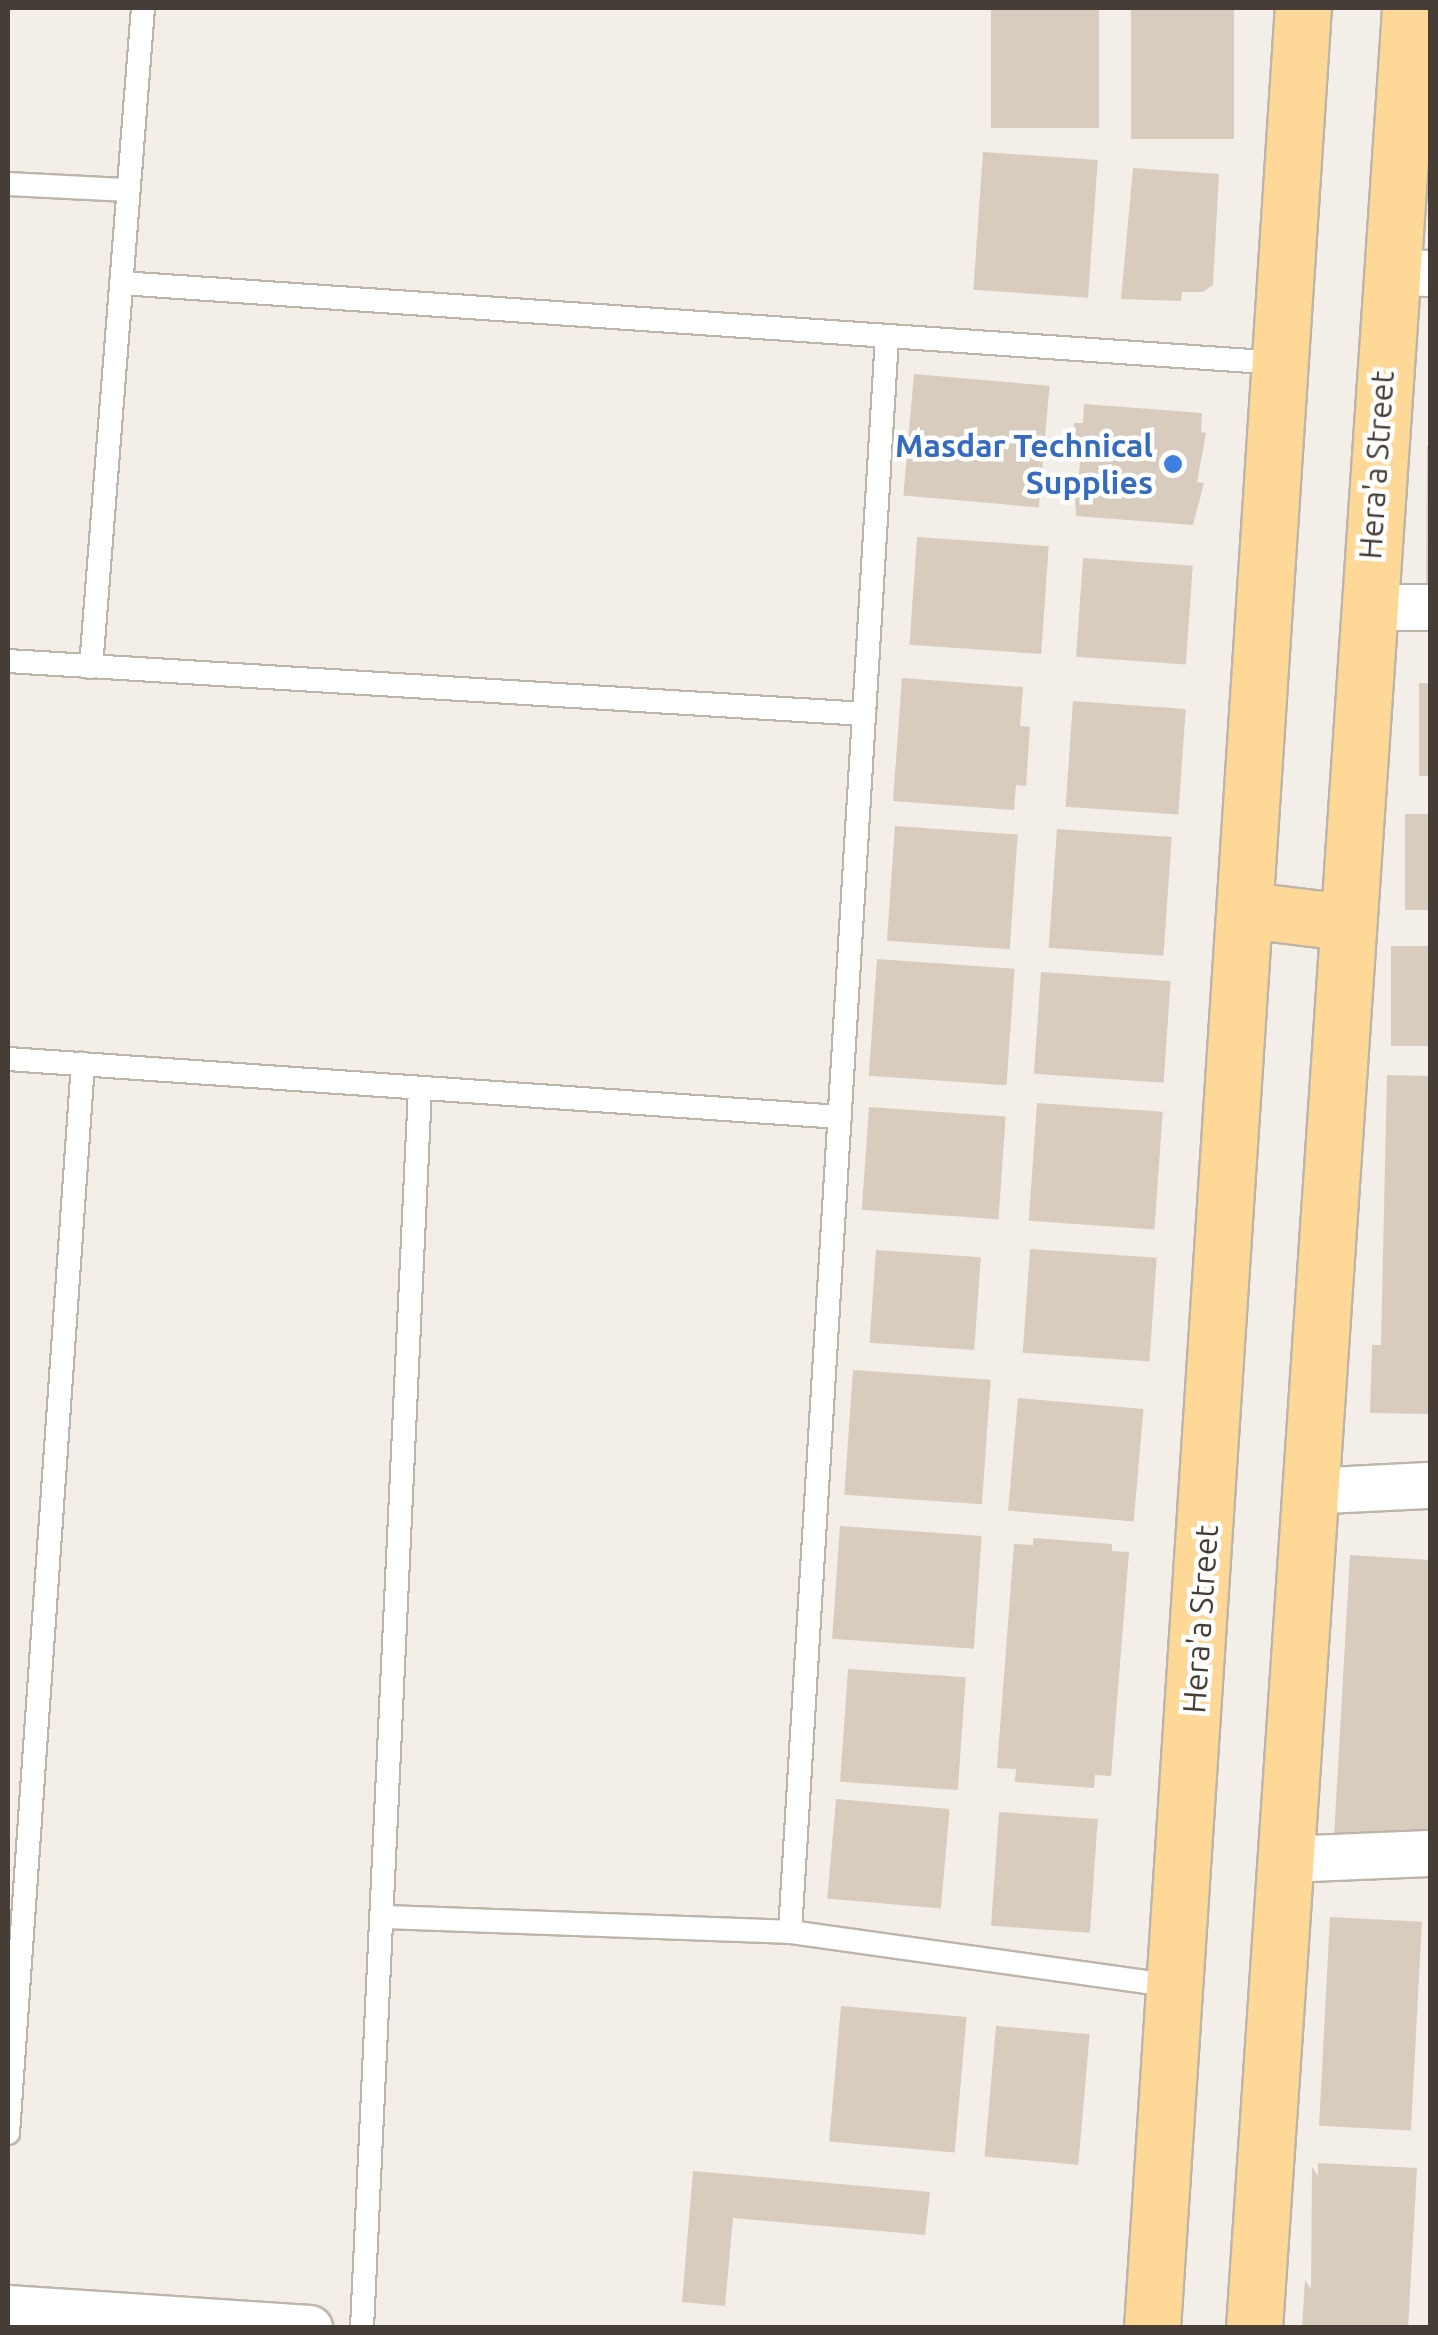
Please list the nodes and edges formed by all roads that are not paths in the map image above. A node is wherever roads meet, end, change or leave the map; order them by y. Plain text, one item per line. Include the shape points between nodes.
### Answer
1 (143, 8) edge
2 (1302, 8) edge
3 (1410, 8) edge
4 (1418, 86) edge
5 (8, 184) edge
6 (128, 190) junction
7 (1409, 273) edge
8 (121, 283) junction
9 (887, 336) junction
10 (1281, 363) junction
11 (1367, 607) junction
12 (1430, 607) edge
13 (8, 660) edge
14 (91, 666) junction
15 (864, 714) junction
16 (1248, 910) junction
17 (1345, 922) junction
18 (8, 1059) edge
19 (83, 1064) junction
20 (420, 1088) junction
21 (840, 1118) junction
22 (1430, 1485) edge
23 (1306, 1491) junction
24 (1430, 1854) edge
25 (1284, 1860) junction
26 (19, 1866) edge
27 (384, 1917) junction
28 (790, 1932) junction
29 (1175, 1986) junction
30 (8, 2133) edge
31 (8, 2308) edge
32 (310, 2328) edge
33 (362, 2328) edge
34 (1152, 2328) edge
35 (1254, 2328) edge

1 - 6 lane
2 - 10 main road, Hera'a Street
3 - 4 main road, Hera'a Street
4 - 7 main road, Hera'a Street
5 - 6 lane
6 - 8 lane
7 - 11 main road, Hera'a Street
8 - 9 lane
8 - 14 lane
9 - 10 lane
9 - 15 lane
10 - 16 main road, Hera'a Street
11 - 12 street
11 - 17 main road, Hera'a Street
13 - 14 lane
14 - 15 lane
15 - 21 lane
16 - 17 main road
16 - 29 main road, Hera'a Street
17 - 23 main road, Hera'a Street
18 - 19 lane
19 - 20 lane
19 - 26 lane
20 - 21 lane
20 - 27 lane
21 - 28 lane
22 - 23 street
23 - 25 main road, Hera'a Street
24 - 25 street
25 - 35 main road, Hera'a Street
26 - 30 lane
27 - 28 lane
27 - 33 lane
28 - 29 lane
29 - 34 main road, Hera'a Street
31 - 32 street

